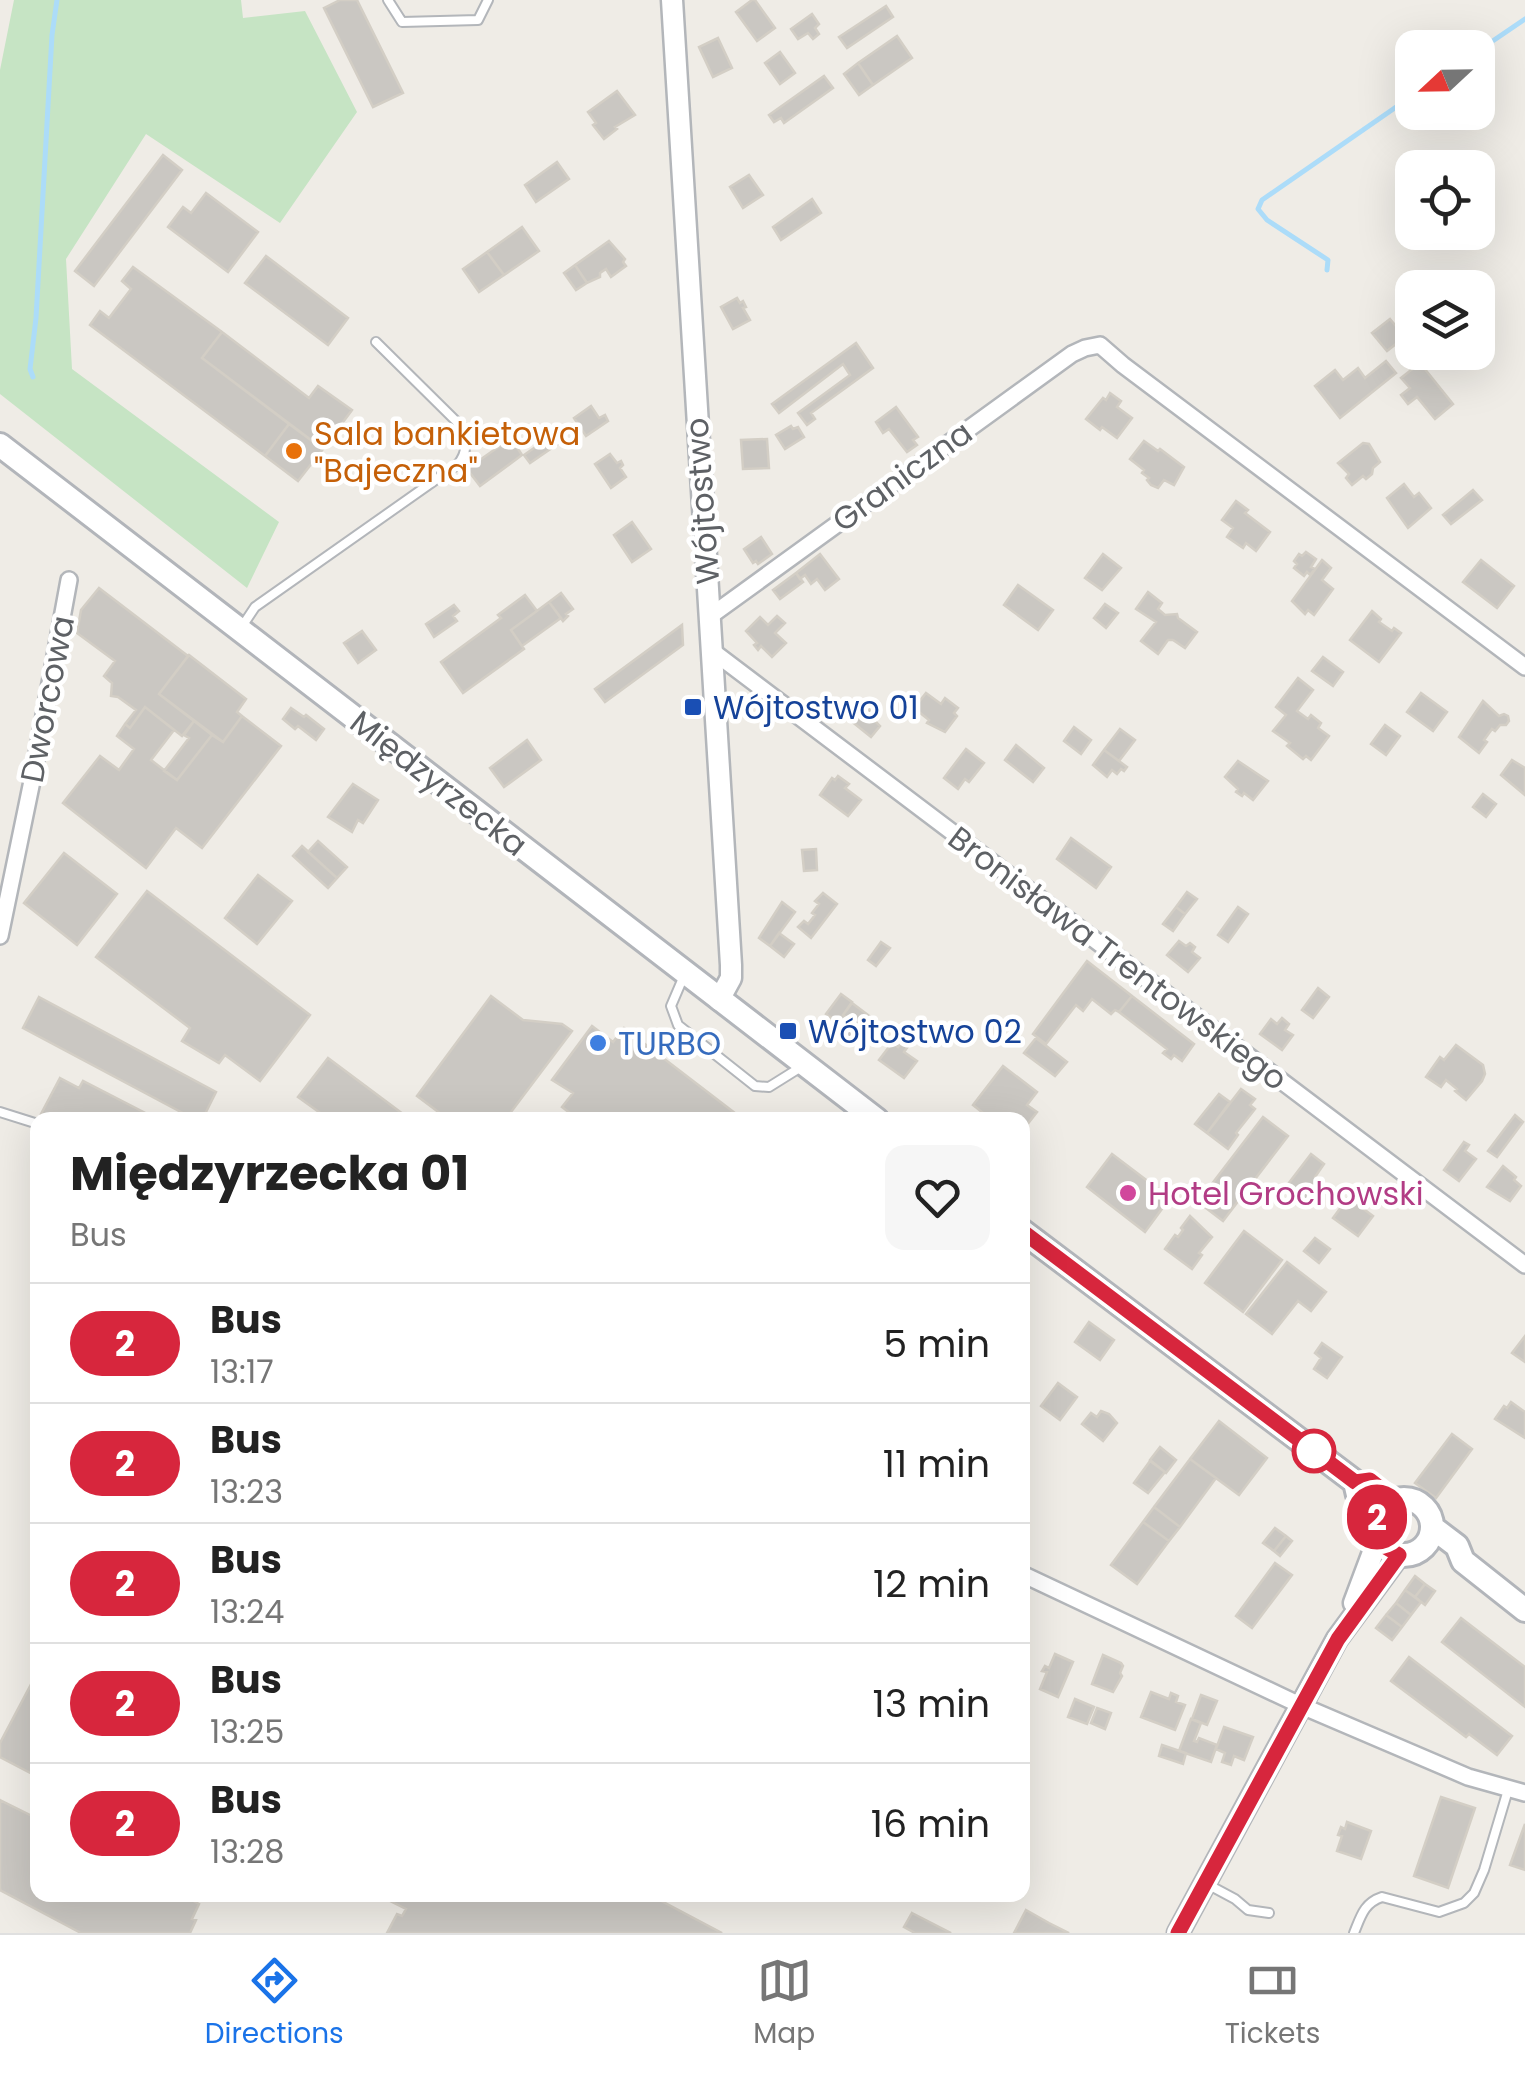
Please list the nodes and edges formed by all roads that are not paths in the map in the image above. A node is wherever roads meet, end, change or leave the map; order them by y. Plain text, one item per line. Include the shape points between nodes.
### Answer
1 (388, 0) edge
2 (488, 0) edge
3 (499, 0) edge
4 (672, 0) edge
5 (376, 342) dead end
6 (0, 445) edge
7 (69, 580) dead end
8 (710, 617) junction
9 (240, 629) junction
10 (711, 650) junction
11 (1525, 667) edge
12 (0, 936) edge
13 (685, 974) junction
14 (719, 1000) junction
15 (805, 1065) junction
16 (0, 1112) edge
17 (867, 1112) edge
18 (30, 1121) edge
19 (1030, 1237) edge
20 (1525, 1266) edge
21 (1355, 1482) junction
22 (1395, 1500) junction
23 (1378, 1529) junction
24 (1428, 1538) junction
25 (1399, 1555) junction
26 (1030, 1578) edge
27 (1525, 1610) edge
28 (1347, 1624) junction
29 (1302, 1706) junction
30 (1517, 1791) edge
31 (1206, 1884) junction
32 (1236, 1900) dead end
33 (1178, 1933) edge
34 (1354, 1933) edge

1 - 2 lane via 402,22 478,20
2 - 3 lane
4 - 8 street, Wójtostwo
5 - 9 lane via 462,427 466,455 255,607
6 - 9 main road, Międzyrzecka
7 - 12 street, Dworcowa
8 - 10 street, Wójtostwo
8 - 11 street, Graniczna via 1072,354 1100,345
9 - 13 main road, Międzyrzecka
10 - 14 street, Wójtostwo via 731,964
10 - 20 street, Bronisława Trentowskiego
13 - 14 main road, Międzyrzecka
13 - 15 lane via 671,1006 678,1025 755,1086 769,1087
14 - 15 main road, Międzyrzecka
15 - 17 main road, Międzyrzecka
16 - 18 lane
19 - 21 main road
21 - 22 main road via 1370,1480
21 - 23 main road
22 - 23 main road via 1381,1510
22 - 24 main road via 1424,1506
23 - 25 main road via 1387,1550
23 - 28 street
24 - 25 main road via 1412,1554
24 - 27 main road via 1456,1546 1463,1561
25 - 28 street
26 - 29 street
28 - 29 street
29 - 30 street via 1468,1778
29 - 31 street
30 - 34 lane via 1464,1904 1439,1912 1382,1897 1364,1908
31 - 32 lane
31 - 33 street

